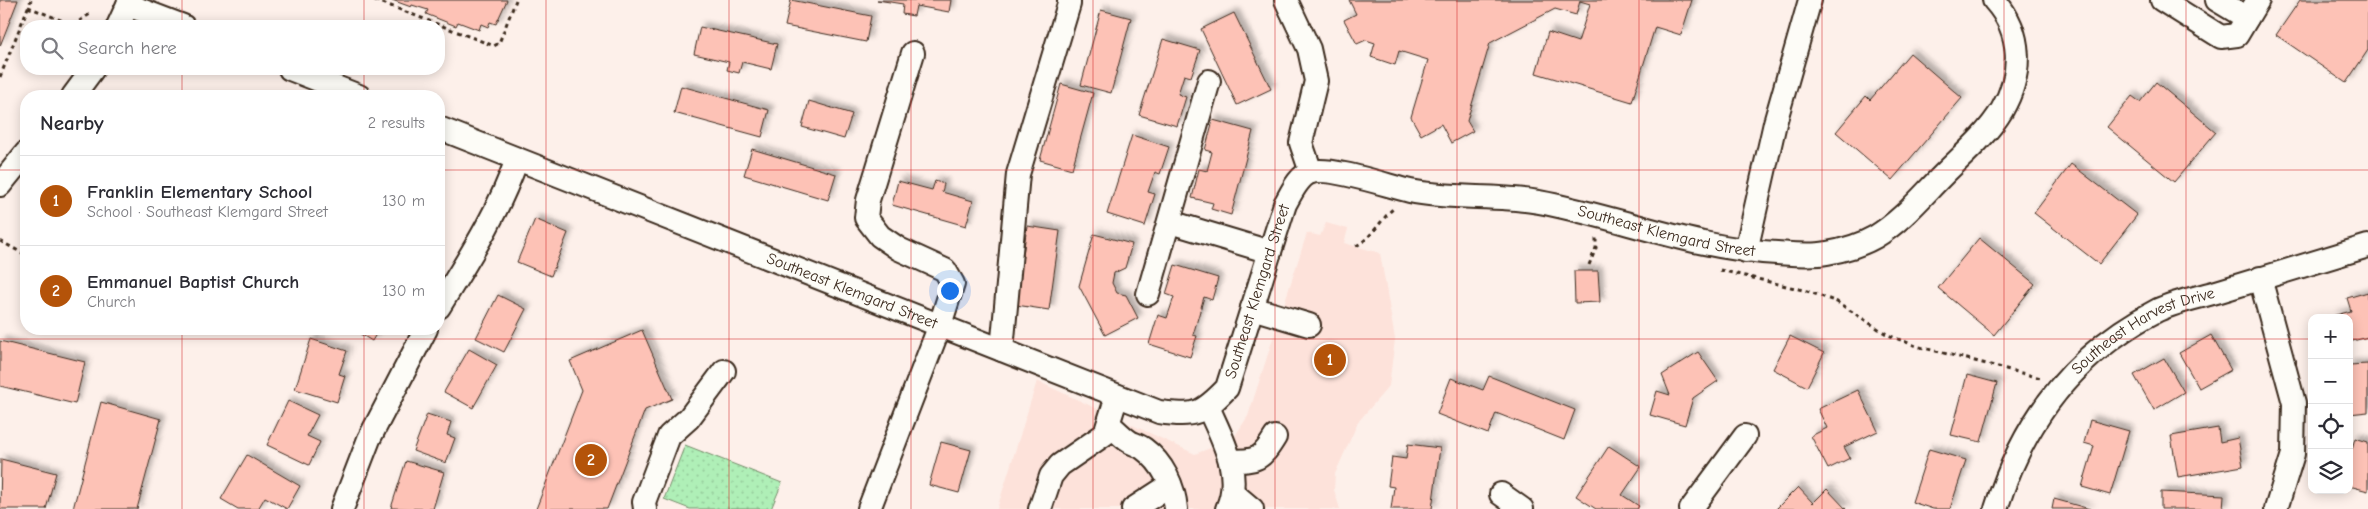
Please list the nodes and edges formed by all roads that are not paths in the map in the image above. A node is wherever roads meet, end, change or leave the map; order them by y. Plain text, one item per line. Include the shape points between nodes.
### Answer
1 (1068, 0) edge
2 (1286, 0) edge
3 (1810, 0) edge
4 (1994, 0) edge
5 (2162, 0) edge
6 (2217, 0) edge
7 (129, 2) edge
8 (2251, 5) edge
9 (121, 20) edge
10 (170, 20) edge
11 (913, 53) dead end
12 (89, 75) edge
13 (305, 75) edge
14 (1209, 81) dead end
15 (77, 90) edge
16 (344, 90) edge
17 (445, 130) edge
18 (517, 159) junction
19 (20, 160) edge
20 (1311, 172) junction
21 (0, 184) edge
22 (1170, 222) junction
23 (2368, 246) edge
24 (1270, 252) junction
25 (1746, 252) junction
26 (2260, 278) junction
27 (1148, 294) dead end
28 (445, 298) edge
29 (1252, 308) junction
30 (940, 325) junction
31 (1309, 325) dead end
32 (423, 335) edge
33 (1002, 350) junction
34 (724, 371) dead end
35 (1117, 396) junction
36 (1208, 407) junction
37 (1109, 424) junction
38 (1745, 436) dead end
39 (1276, 437) dead end
40 (1230, 461) junction
41 (1170, 485) junction
42 (1501, 494) dead end
43 (1230, 501) edge
44 (342, 509) edge
45 (646, 509) edge
46 (869, 509) edge
47 (1040, 509) edge
48 (1133, 509) edge
49 (1176, 509) edge
50 (1252, 509) edge
51 (1522, 509) edge
52 (1691, 509) edge
53 (1996, 509) edge
54 (2276, 509) edge

1 - 33 street via 1070,4 1018,174
2 - 20 street via 1309,49 1316,81 1301,143
3 - 25 street via 1775,123
4 - 25 street, Southeast Klemgard Street via 2012,28 2018,57 2016,78 2010,97 1993,125 1945,174 1896,222 1851,247 1826,254
5 - 8 street via 2221,37 2236,35
6 - 8 street
7 - 9 street
7 - 10 street
11 - 30 street via 868,200 866,218 880,236 900,249 946,270 952,284
12 - 15 street
13 - 16 street
14 - 22 street
17 - 18 street, Southeast Klemgard Street
18 - 28 street via 483,239
18 - 30 street, Southeast Klemgard Street
19 - 21 street
20 - 24 street, Southeast Klemgard Street via 1298,182 1285,204
20 - 25 street, Southeast Klemgard Street via 1340,173 1412,191 1454,197 1533,201 1578,210 1668,236
22 - 24 street
22 - 27 street
23 - 26 street, Southeast Harvest Drive
24 - 29 street, Southeast Klemgard Street
26 - 53 street, Southeast Harvest Drive via 2160,310 2106,342 2056,390 2032,425 2004,481
26 - 54 street via 2294,402 2293,454
29 - 31 street
29 - 36 street, Southeast Klemgard Street via 1227,388
30 - 33 street, Southeast Klemgard Street
30 - 46 street
32 - 44 street via 369,440
33 - 35 street, Southeast Klemgard Street
34 - 45 street via 689,418 669,436 644,502
35 - 36 street, Southeast Klemgard Street via 1168,414 1185,416
35 - 37 street
36 - 40 street
37 - 41 street via 1129,442 1144,448 1157,462
37 - 47 street via 1105,434 1060,465 1051,476
38 - 52 street
39 - 40 street via 1262,456 1251,461
40 - 43 street via 1234,484
41 - 48 street
41 - 49 street
42 - 51 street
43 - 50 street

